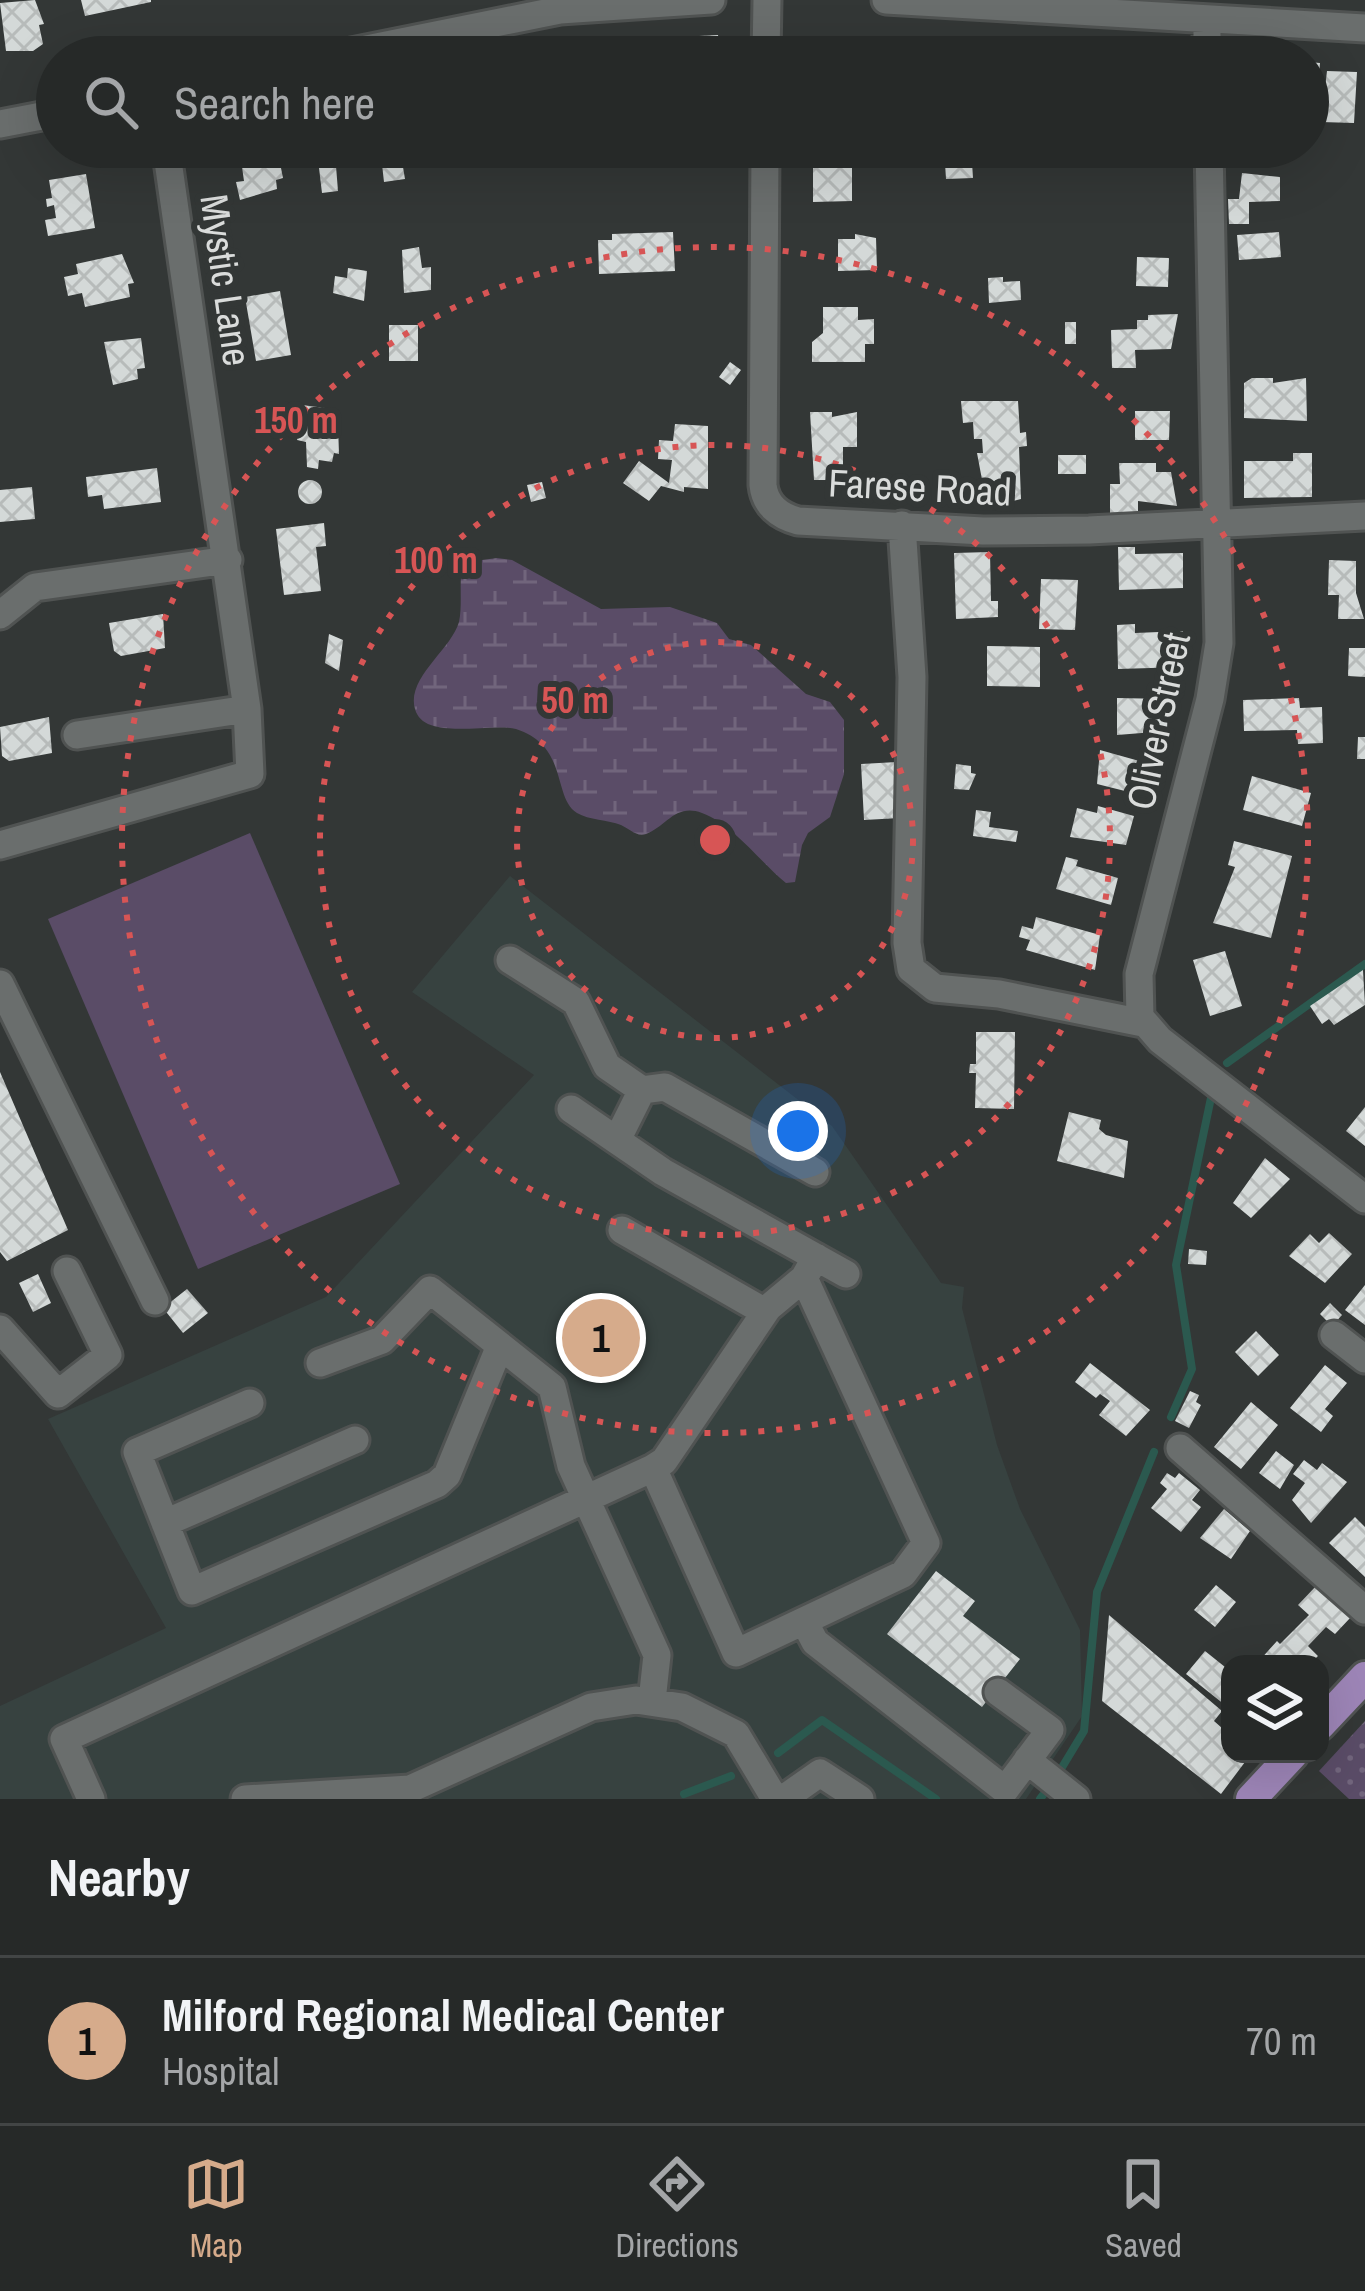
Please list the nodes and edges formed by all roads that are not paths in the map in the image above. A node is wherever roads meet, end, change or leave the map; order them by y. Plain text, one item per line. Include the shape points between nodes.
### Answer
1 (711, 0) edge
2 (767, 0) edge
3 (886, 0) edge
4 (1053, 5) edge
5 (1207, 19) junction
6 (1360, 19) edge
7 (432, 36) edge
8 (766, 36) edge
9 (1207, 36) edge
10 (36, 116) edge
11 (0, 124) edge
12 (169, 168) edge
13 (765, 168) edge
14 (1209, 168) edge
15 (1365, 516) edge
16 (902, 525) junction
17 (1216, 526) junction
18 (228, 560) junction
19 (0, 614) edge
20 (247, 710) junction
21 (77, 735) dead end
22 (0, 845) edge
23 (510, 960) dead end
24 (0, 984) edge
25 (1143, 1023) junction
26 (642, 1090) junction
27 (571, 1109) dead end
28 (617, 1140) junction
29 (815, 1172) dead end
30 (1365, 1199) edge
31 (622, 1230) dead end
32 (810, 1267) junction
33 (67, 1271) dead end
34 (846, 1274) dead end
35 (155, 1301) dead end
36 (765, 1312) junction
37 (0, 1329) edge
38 (1334, 1335) dead end
39 (499, 1348) junction
40 (1365, 1359) edge
41 (320, 1363) dead end
42 (250, 1403) dead end
43 (355, 1440) dead end
44 (1180, 1448) dead end
45 (653, 1468) junction
46 (585, 1498) junction
47 (165, 1523) junction
48 (1365, 1610) edge
49 (804, 1621) junction
50 (1365, 1677) edge
51 (998, 1691) dead end
52 (652, 1701) junction
53 (1329, 1715) edge
54 (1285, 1763) edge
55 (1035, 1767) junction
56 (429, 1792) edge
57 (771, 1797) edge
58 (91, 1799) edge
59 (244, 1799) edge
60 (860, 1799) edge
61 (1076, 1799) edge
62 (1251, 1799) edge

1 - 7 street via 560,10
2 - 8 street
3 - 4 street
4 - 5 street
5 - 6 street
5 - 9 street
10 - 11 street
12 - 18 street, Mystic Lane
13 - 16 street, Farese Road via 764,494 798,521
14 - 17 street, Oliver Street
15 - 17 street, Farese Road
16 - 17 street, Farese Road
16 - 25 street via 912,676 911,969 934,988
17 - 25 street, Oliver Street via 1215,673 1144,946 1137,995
18 - 19 street via 35,587
18 - 20 street, Mystic Lane
20 - 21 street
20 - 22 street, Mystic Lane via 250,773
23 - 26 street via 576,1002 607,1066
24 - 35 street
25 - 30 street
26 - 28 street
26 - 29 street via 665,1087
27 - 28 street
28 - 32 street
31 - 36 street
32 - 34 street
32 - 36 street
32 - 49 street via 926,1543 903,1574
33 - 37 street via 108,1355 58,1394
36 - 45 street
38 - 40 street
39 - 41 street via 430,1290 382,1340
39 - 46 street via 552,1387
39 - 47 street via 437,1484 192,1591
42 - 47 street via 137,1452
43 - 47 street
44 - 48 street
45 - 46 street
45 - 49 street via 736,1653
46 - 52 street via 657,1655
46 - 58 street via 64,1739
49 - 55 street via 815,1642 1006,1790
50 - 53 main road
51 - 55 street via 1050,1730
52 - 56 street via 591,1707
52 - 57 street via 712,1718 736,1734
54 - 62 main road
55 - 61 street
56 - 59 street
57 - 60 street via 820,1773

